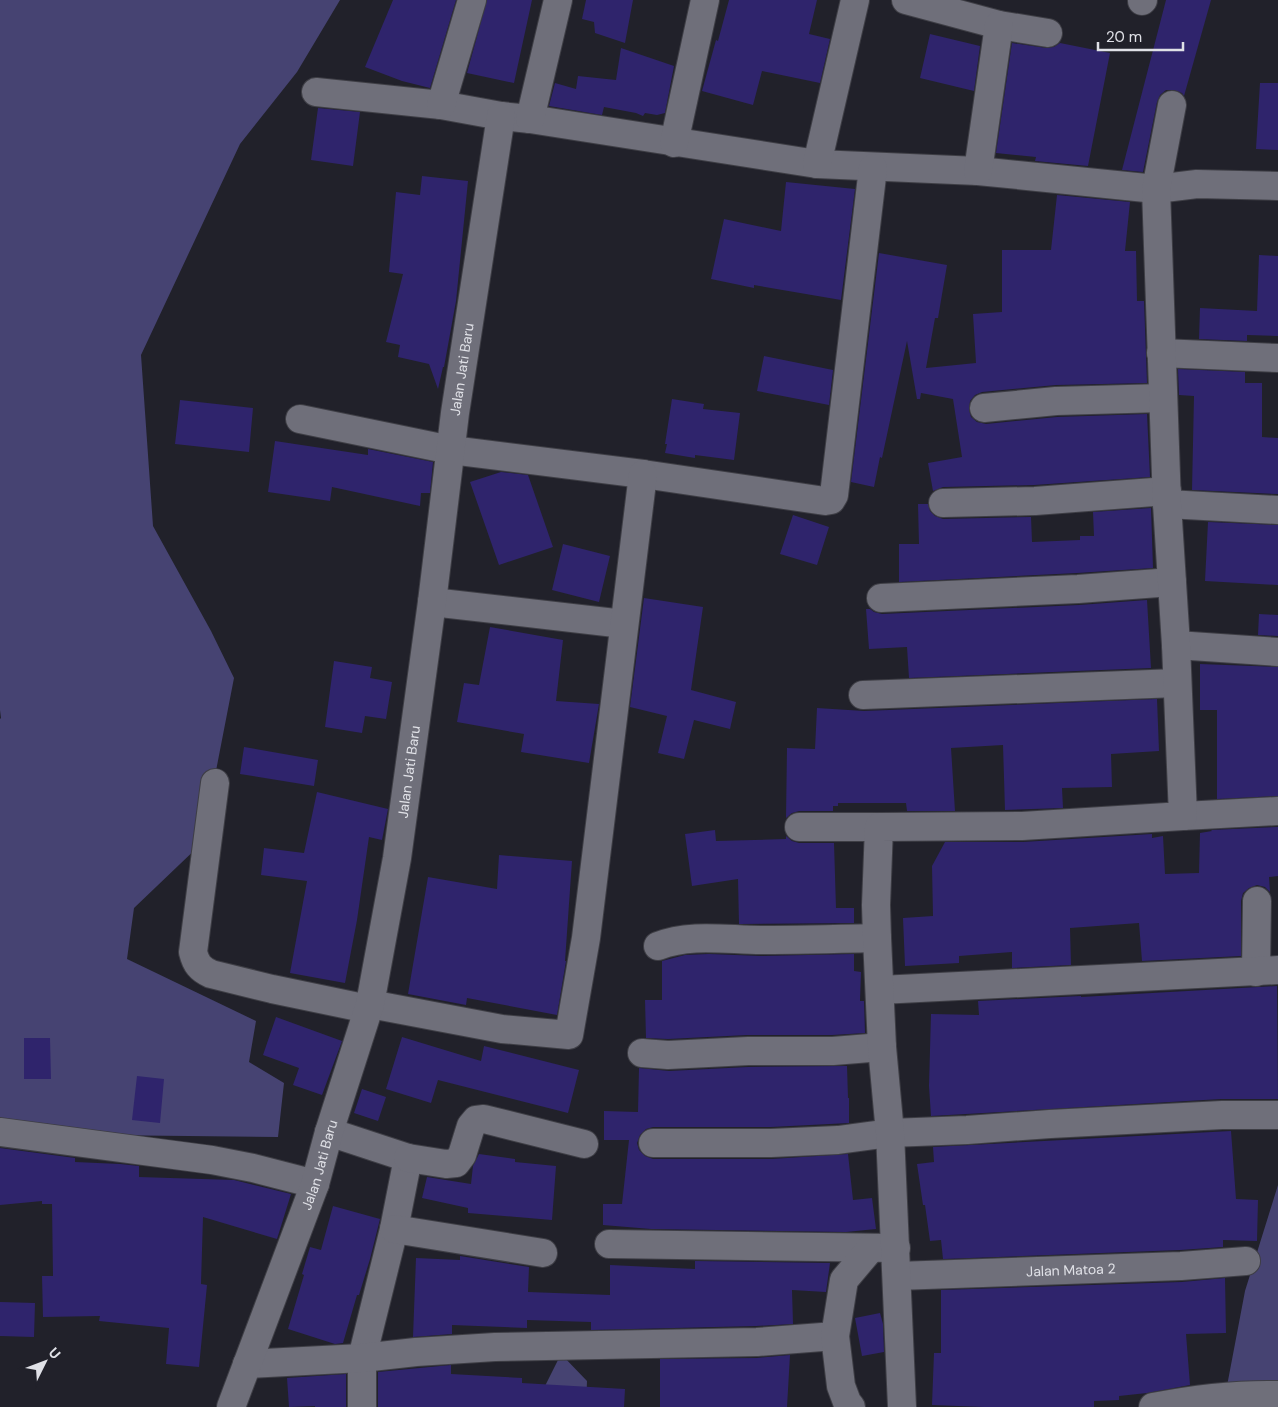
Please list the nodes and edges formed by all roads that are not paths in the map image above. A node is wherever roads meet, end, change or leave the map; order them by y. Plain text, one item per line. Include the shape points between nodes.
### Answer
1 (472, 0) edge
2 (558, 0) edge
3 (705, 0) edge
4 (855, 0) edge
5 (906, 0) edge
6 (998, 25) junction
7 (1048, 34) dead end
8 (316, 92) dead end
9 (441, 105) junction
10 (1172, 105) dead end
11 (501, 116) junction
12 (530, 119) junction
13 (674, 143) junction
14 (817, 164) junction
15 (873, 168) junction
16 (978, 171) junction
17 (1278, 186) edge
18 (1156, 189) junction
19 (1161, 353) junction
20 (1278, 358) edge
21 (1163, 398) junction
22 (984, 408) dead end
23 (300, 419) dead end
24 (451, 450) junction
25 (643, 474) junction
26 (1167, 497) junction
27 (944, 503) dead end
28 (1278, 510) edge
29 (1172, 582) junction
30 (881, 598) dead end
31 (432, 602) junction
32 (624, 624) junction
33 (1176, 645) junction
34 (1278, 652) edge
35 (1177, 683) junction
36 (863, 695) dead end
37 (215, 783) dead end
38 (1278, 811) edge
39 (1183, 816) junction
40 (799, 827) dead end
41 (879, 827) junction
42 (1257, 901) dead end
43 (877, 938) junction
44 (658, 946) dead end
45 (1267, 971) edge
46 (880, 990) junction
47 (369, 1006) junction
48 (882, 1047) junction
49 (642, 1053) dead end
50 (1278, 1115) edge
51 (0, 1132) edge
52 (329, 1132) junction
53 (890, 1133) junction
54 (654, 1143) dead end
55 (584, 1144) dead end
56 (408, 1158) junction
57 (315, 1184) junction
58 (394, 1229) junction
59 (609, 1244) dead end
60 (883, 1248) junction
61 (543, 1253) dead end
62 (1246, 1261) dead end
63 (897, 1276) junction
64 (835, 1336) junction
65 (362, 1358) junction
66 (247, 1364) junction
67 (1278, 1395) edge
68 (231, 1407) edge
69 (362, 1407) edge
70 (851, 1407) edge
71 (902, 1407) edge
72 (1153, 1407) edge

1 - 9 street
2 - 12 street
3 - 13 street
4 - 14 street
5 - 6 street
6 - 7 street
6 - 16 street
8 - 9 street
9 - 11 street
10 - 18 street
11 - 12 street
11 - 24 street, Jalan Jati Baru
12 - 13 street
13 - 14 street
14 - 15 street
15 - 16 street
15 - 25 street via 833,498 825,500
16 - 18 street
17 - 18 street via 1197,184
18 - 19 street
19 - 20 street
19 - 21 street
21 - 22 street via 1056,401
21 - 26 street
23 - 24 street
24 - 25 street
24 - 31 street, Jalan Jati Baru
25 - 32 street
26 - 27 street
26 - 28 street
26 - 29 street
29 - 30 street
29 - 33 street
31 - 32 street
31 - 47 street, Jalan Jati Baru via 397,858
32 - 47 street via 586,938 569,1035 502,1029
33 - 34 street
33 - 35 street
35 - 36 street
35 - 39 street
37 - 47 street via 193,952 195,961 211,974 272,990
38 - 39 street
39 - 41 street via 1022,826
40 - 41 street
41 - 43 street
42 - 45 street
43 - 44 street via 701,938 671,941
43 - 46 street
45 - 46 street
46 - 48 street
47 - 52 street, Jalan Jati Baru
48 - 49 street via 833,1051
48 - 53 street
50 - 53 street via 1222,1115
51 - 57 street via 212,1160
52 - 56 street
52 - 57 street, Jalan Jati Baru
53 - 54 street via 838,1140
53 - 60 street
55 - 56 street via 484,1119 476,1120 471,1126 462,1155 456,1163
56 - 58 street
57 - 66 street, Jalan Jati Baru
58 - 61 street
58 - 65 street
59 - 60 street
60 - 63 street
60 - 64 street via 844,1280
62 - 63 street, Jalan Matoa 2
63 - 71 street
64 - 65 street via 757,1342 495,1347
64 - 70 street via 841,1386
65 - 66 street
65 - 69 street
66 - 68 street, Jalan Jati Baru
67 - 72 street via 1188,1400

